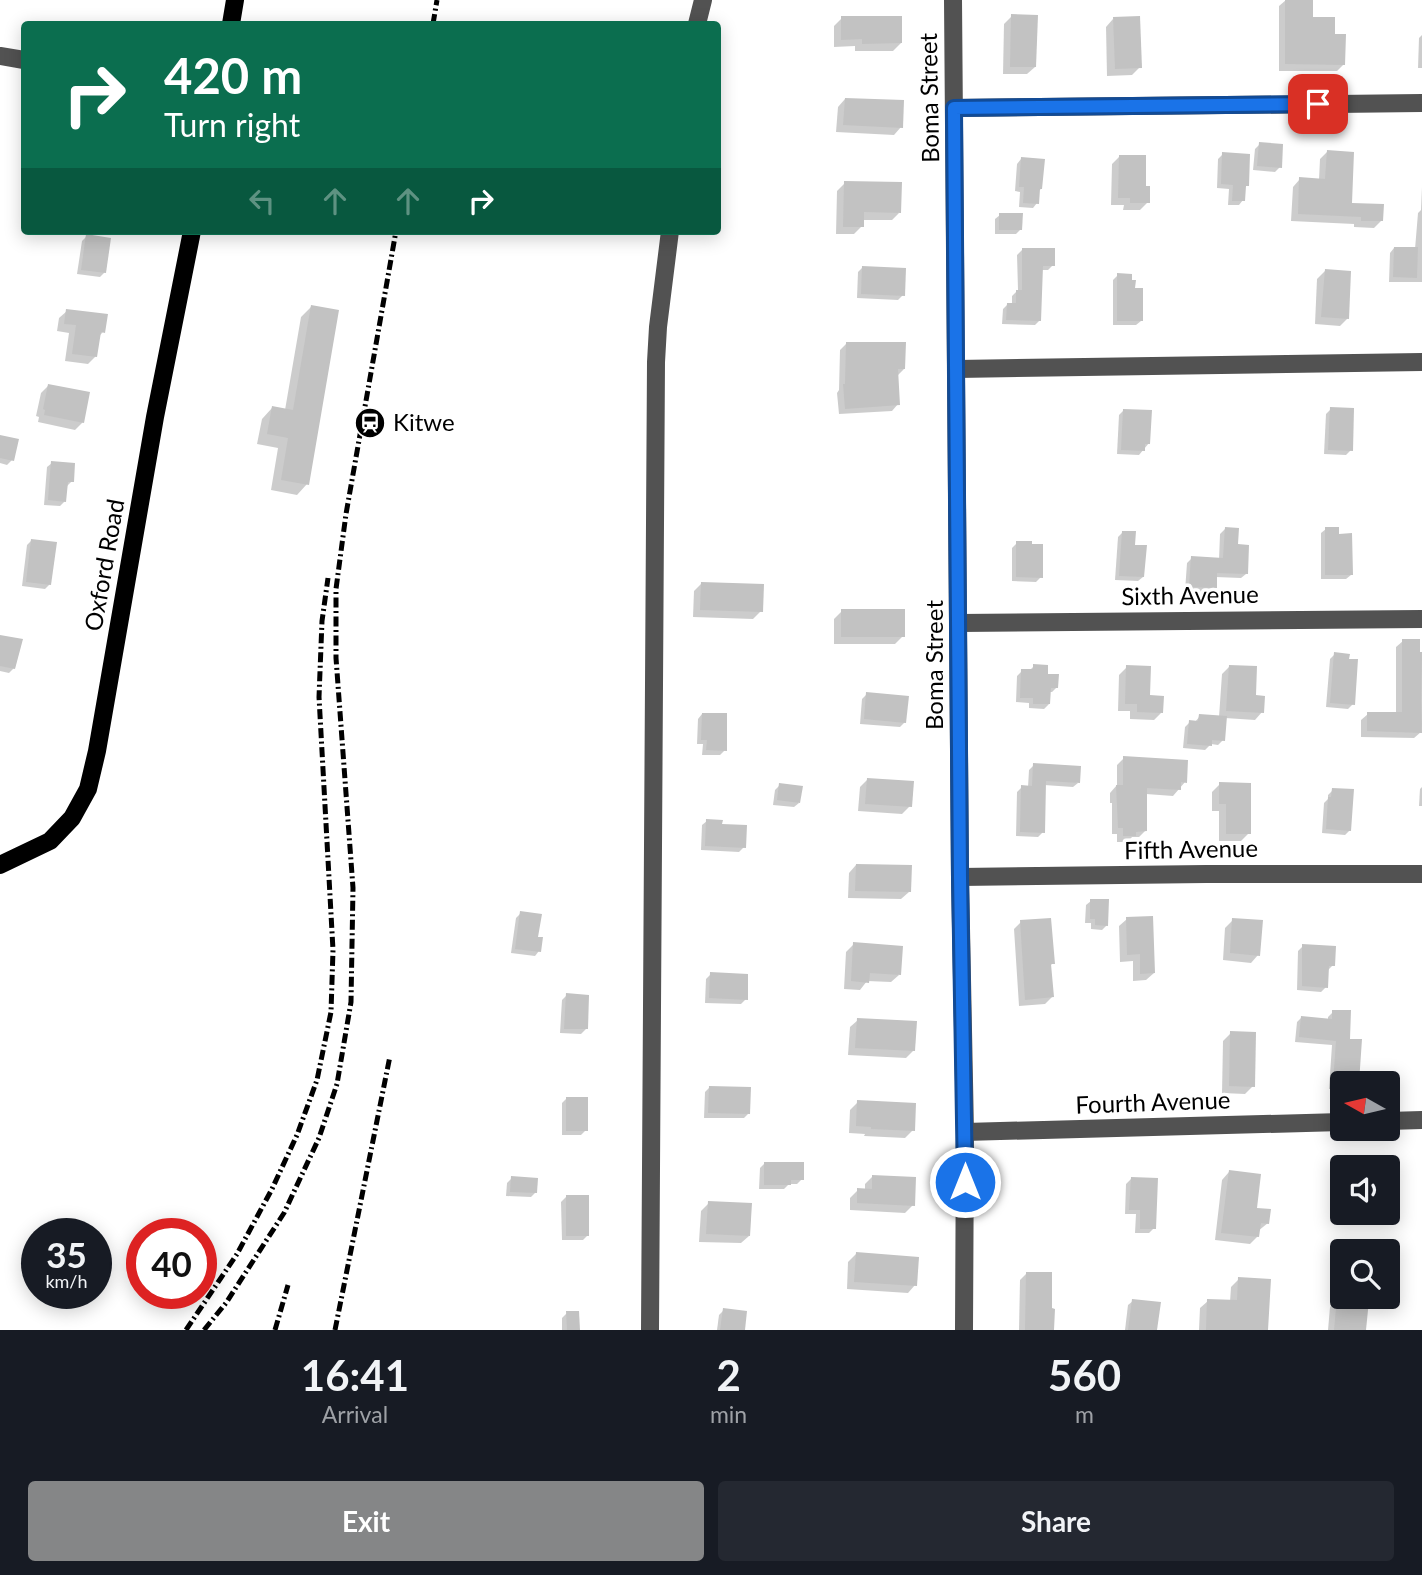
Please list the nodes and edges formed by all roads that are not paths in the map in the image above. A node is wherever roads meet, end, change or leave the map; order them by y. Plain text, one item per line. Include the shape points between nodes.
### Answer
1 (235, 0) edge
2 (703, 0) edge
3 (953, 0) edge
4 (232, 21) edge
5 (698, 21) edge
6 (0, 56) edge
7 (21, 60) edge
8 (1422, 103) edge
9 (954, 108) junction
10 (191, 235) edge
11 (670, 235) edge
12 (1422, 362) edge
13 (957, 369) junction
14 (1422, 619) edge
15 (959, 623) junction
16 (0, 865) edge
17 (1422, 874) edge
18 (960, 877) junction
19 (1422, 1120) edge
20 (1400, 1121) edge
21 (1330, 1122) edge
22 (965, 1132) junction
23 (650, 1330) edge
24 (964, 1330) edge

1 - 4 main road
2 - 5 street
3 - 9 street, Boma Street
6 - 7 street
8 - 9 street
9 - 13 street, Boma Street
10 - 16 main road, Oxford Road via 88,789 72,818 50,841
11 - 23 street via 656,362
12 - 13 street
13 - 15 street, Boma Street
14 - 15 street, Sixth Avenue
15 - 18 street, Boma Street
17 - 18 street, Fifth Avenue
18 - 22 street, Boma Street
19 - 20 street
21 - 22 street, Fourth Avenue
22 - 24 street, Boma Street

